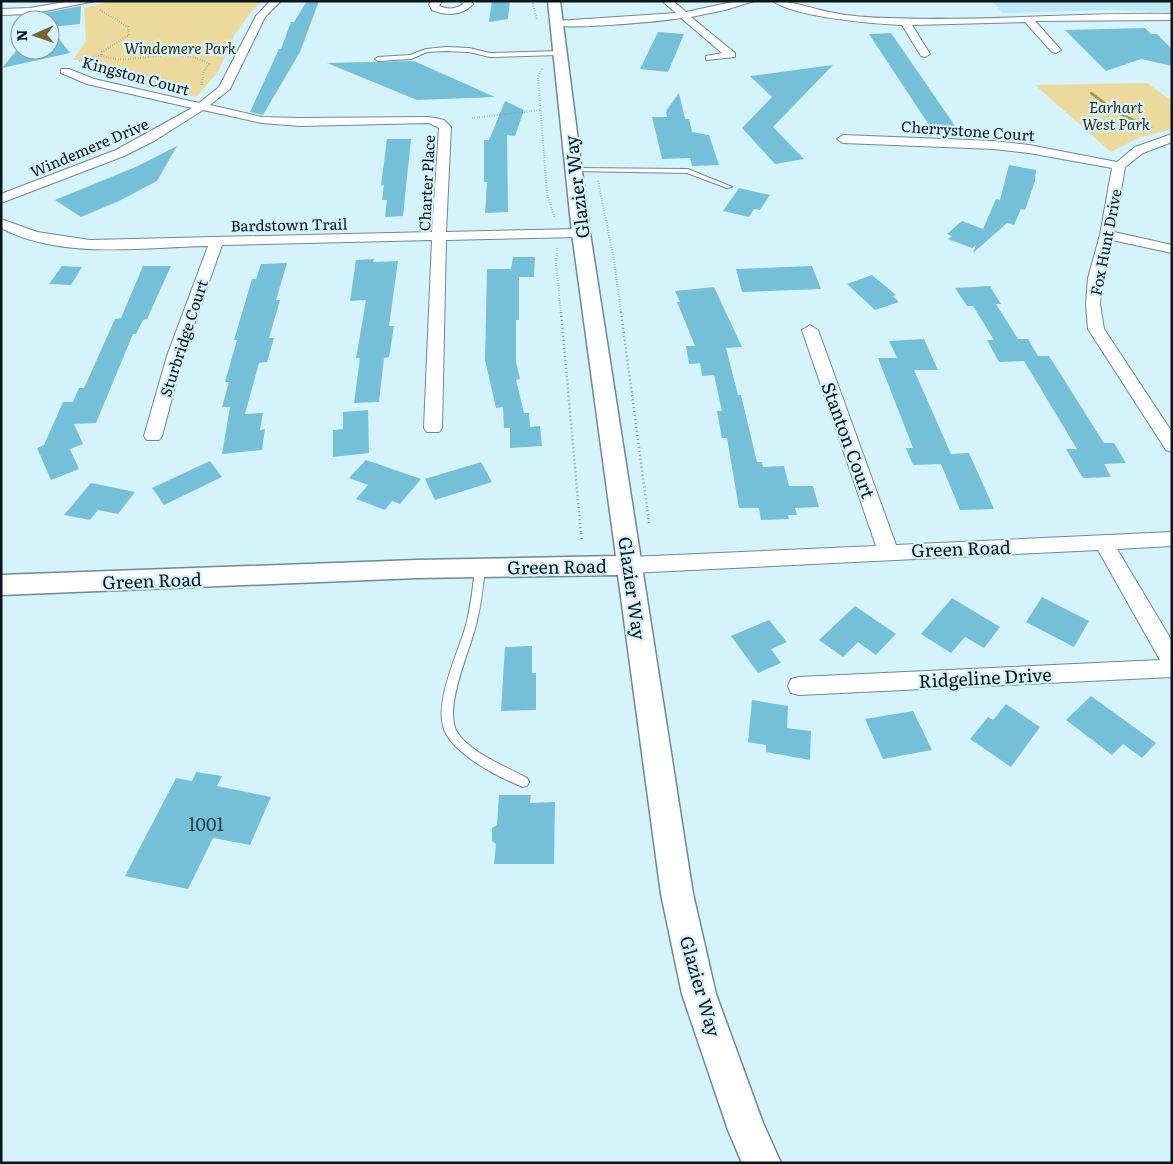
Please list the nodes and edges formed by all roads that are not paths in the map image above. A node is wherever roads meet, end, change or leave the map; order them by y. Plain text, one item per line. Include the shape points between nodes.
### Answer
1 (276, 1) edge
2 (437, 1) edge
3 (466, 1) edge
4 (554, 1) edge
5 (667, 1) edge
6 (749, 1) edge
7 (778, 1) edge
8 (92, 4) edge
9 (1, 12) edge
10 (686, 16) junction
11 (1028, 18) junction
12 (1171, 18) edge
13 (905, 22) junction
14 (557, 24) junction
15 (1056, 50) dead end
16 (746, 52) dead end
17 (560, 53) junction
18 (925, 54) dead end
19 (731, 55) junction
20 (710, 58) dead end
21 (378, 59) dead end
22 (65, 71) dead end
23 (201, 107) junction
24 (1172, 138) edge
25 (844, 139) dead end
26 (1119, 166) junction
27 (574, 169) junction
28 (729, 187) dead end
29 (1, 199) edge
30 (1, 223) edge
31 (581, 232) junction
32 (1107, 235) junction
33 (439, 236) junction
34 (216, 242) junction
35 (1172, 249) edge
36 (810, 330) dead end
37 (433, 428) dead end
38 (152, 436) dead end
39 (1172, 446) edge
40 (1172, 539) edge
41 (1103, 542) junction
42 (888, 551) junction
43 (630, 565) junction
44 (480, 568) junction
45 (1, 585) edge
46 (1172, 661) edge
47 (1172, 668) edge
48 (799, 686) dead end
49 (523, 782) dead end
50 (762, 1163) edge

1 - 23 street, Windemere Drive via 261,16 224,89
2 - 3 street via 435,8 449,11 464,8 468,4
4 - 14 street, Glazier Way
5 - 10 street
6 - 10 street
7 - 13 street via 845,17
8 - 9 street
10 - 14 street
10 - 19 street
11 - 12 street
11 - 13 street
11 - 15 street
13 - 18 street
14 - 17 street, Glazier Way
16 - 19 street
17 - 21 lane via 490,55 446,49 426,51 411,57
17 - 27 street, Glazier Way
19 - 20 street
22 - 23 street, Kingston Court via 91,82
23 - 29 street, Windemere Drive via 120,153
23 - 33 street, Charter Place via 262,120 440,122 446,133
24 - 26 street, Fox Hunt Drive via 1139,150
25 - 26 street, Cherrystone Court via 994,145
26 - 32 street, Fox Hunt Drive
27 - 28 lane via 688,171
27 - 31 street, Glazier Way
30 - 34 street, Bardstown Trail via 26,234 55,241 126,244
31 - 33 street, Bardstown Trail
31 - 43 street, Glazier Way
32 - 35 street
32 - 39 street, Fox Hunt Drive via 1095,278 1093,304 1096,329
33 - 34 street, Bardstown Trail
33 - 37 street, Charter Place
34 - 38 street, Sturbridge Court via 175,356
36 - 42 street, Stanton Court
40 - 41 street, Green Road
41 - 42 street, Green Road
41 - 46 street
42 - 43 street, Green Road
43 - 44 street, Green Road
43 - 50 street, Glazier Way via 677,894 699,994 747,1130
44 - 45 street, Green Road
44 - 49 lane via 471,624 456,671 448,721 452,734 463,746
47 - 48 street, Ridgeline Drive

